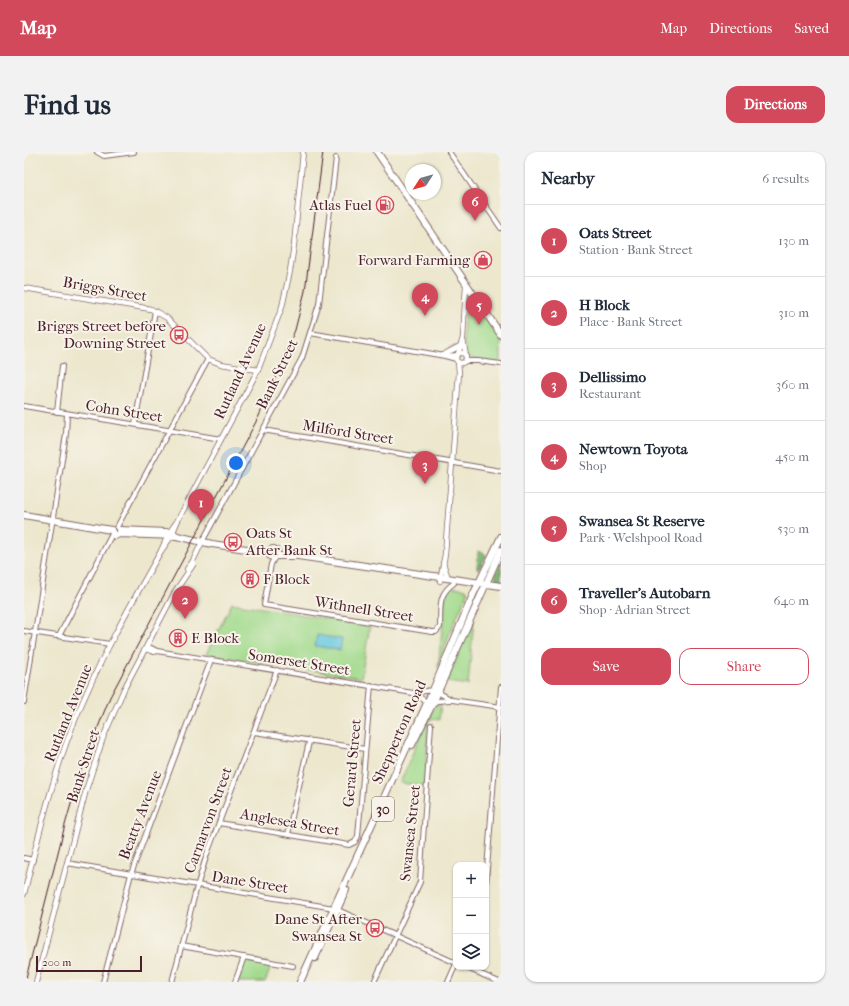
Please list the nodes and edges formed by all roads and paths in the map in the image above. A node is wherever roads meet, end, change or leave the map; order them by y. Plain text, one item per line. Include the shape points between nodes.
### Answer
1 (97, 152) edge
2 (134, 152) edge
3 (303, 152) edge
4 (374, 152) edge
5 (377, 152) edge
6 (449, 152) edge
7 (336, 158) dead end
8 (381, 159) junction
9 (501, 228) edge
10 (466, 284) junction
11 (24, 288) edge
12 (155, 311) junction
13 (310, 333) junction
14 (501, 335) edge
15 (462, 338) junction
16 (460, 346) junction
17 (444, 355) junction
18 (461, 358) junction
19 (208, 359) junction
20 (501, 364) edge
21 (62, 366) dead end
22 (258, 370) junction
23 (24, 406) edge
24 (57, 412) junction
25 (67, 414) junction
26 (135, 424) junction
27 (171, 430) junction
28 (263, 430) junction
29 (221, 438) junction
30 (451, 462) junction
31 (501, 471) edge
32 (24, 514) edge
33 (53, 519) junction
34 (116, 531) junction
35 (171, 535) junction
36 (501, 537) edge
37 (202, 542) junction
38 (501, 550) edge
39 (273, 554) junction
40 (443, 563) junction
41 (440, 578) junction
42 (448, 578) junction
43 (454, 583) junction
44 (481, 585) junction
45 (501, 586) edge
46 (501, 590) edge
47 (24, 631) edge
48 (36, 633) junction
49 (59, 636) junction
50 (110, 644) junction
51 (146, 647) junction
52 (211, 660) junction
53 (277, 670) junction
54 (371, 685) junction
55 (501, 687) edge
56 (436, 689) junction
57 (413, 693) junction
58 (452, 700) junction
59 (24, 702) edge
60 (430, 704) junction
61 (500, 706) edge
62 (431, 725) dead end
63 (254, 732) junction
64 (309, 742) junction
65 (365, 749) junction
66 (219, 823) junction
67 (288, 834) junction
68 (355, 842) joint
69 (24, 858) edge
70 (33, 860) junction
71 (488, 862) edge
72 (67, 863) junction
73 (131, 874) junction
74 (197, 886) junction
75 (24, 894) edge
76 (336, 909) junction
77 (396, 936) junction
78 (181, 946) junction
79 (244, 957) junction
80 (453, 962) edge
81 (292, 966) dead end
82 (453, 970) edge
83 (472, 970) edge
84 (36, 982) edge
85 (103, 982) edge
86 (172, 982) edge
87 (235, 982) edge
88 (300, 982) edge
89 (304, 982) edge
90 (374, 982) edge
91 (448, 982) edge
92 (499, 982) edge

1 - 2 street via 104,156
3 - 22 street, Rutland Avenue via 290,271 282,307
4 - 8 main road
5 - 8 main road
6 - 9 street
7 - 13 street, Bank Street via 320,295
8 - 10 main road
10 - 14 main road
10 - 15 street
11 - 12 street, Briggs Street
12 - 19 street, Briggs Street via 167,318
12 - 26 street
13 - 17 street
13 - 28 street, Bank Street via 298,367
15 - 16 street
15 - 18 street
16 - 17 street
16 - 18 street
17 - 18 street
18 - 20 street
18 - 30 street
19 - 22 street, Briggs Street via 221,364
19 - 27 street
21 - 24 street
22 - 29 street, Rutland Avenue
23 - 24 street, Cohn Street
24 - 25 street, Cohn Street
25 - 26 street, Cohn Street
25 - 33 street
26 - 27 street, Cohn Street
27 - 29 street, Cohn Street
27 - 34 street
28 - 30 street, Milford Street
28 - 37 street, Bank Street
29 - 35 street, Rutland Avenue
30 - 31 street, Milford Street
30 - 40 street
32 - 33 main road
33 - 34 main road
33 - 48 street
34 - 35 main road
34 - 49 street
35 - 37 main road
35 - 50 street, Rutland Avenue
36 - 44 main road, Shepperton Road / 30
37 - 39 main road
37 - 51 street, Bank Street
38 - 44 main road, Shepperton Road / 30
39 - 41 main road
39 - 43 street, Withnell Street via 264,604 436,632 440,627 441,599 445,590
40 - 41 street
40 - 42 street
41 - 42 main road
41 - 43 main road
42 - 44 main road
43 - 44 main road
44 - 45 main road
44 - 46 main road
44 - 56 main road, Shepperton Road / 30
47 - 48 street
48 - 49 street
48 - 59 street
49 - 50 street
50 - 70 street, Rutland Avenue via 61,759
51 - 52 street, Somerset Street via 154,652
51 - 72 street, Bank Street via 103,738
52 - 53 street, Somerset Street
52 - 73 street, Beatty Avenue
53 - 54 street, Somerset Street
53 - 63 street, Carnarvon Street
54 - 57 street, Somerset Street
54 - 65 street, Gerard Street
55 - 61 street
56 - 57 street, Somerset Street
56 - 58 street
56 - 60 main road, Shepperton Road / 30
57 - 60 street, Somerset Street
58 - 60 street
58 - 61 street
60 - 76 main road, Shepperton Road / 30
61 - 71 street
62 - 77 street, Swansea Street via 420,882
63 - 64 street
63 - 66 street, Carnarvon Street
64 - 65 street
64 - 67 street
65 - 68 street, Gerard Street via 358,836
66 - 67 street, Anglesea Street
66 - 74 street, Carnarvon Street
67 - 68 street, Anglesea Street via 349,845
69 - 70 street
70 - 75 street, Rutland Avenue
72 - 73 street, Dane Street
72 - 84 street, Bank Street
73 - 74 street, Dane Street
73 - 85 street, Beatty Avenue
74 - 76 street, Dane Street
74 - 78 street, Carnarvon Street
76 - 77 street, Dane Street
76 - 88 main road, Shepperton Road / 30
76 - 89 main road, Shepperton Road / 30
77 - 80 street, Dane Street
77 - 90 street, Swansea Street
78 - 79 street
78 - 86 street, Carnarvon Street
79 - 81 street
79 - 87 street
82 - 91 street
83 - 92 street

